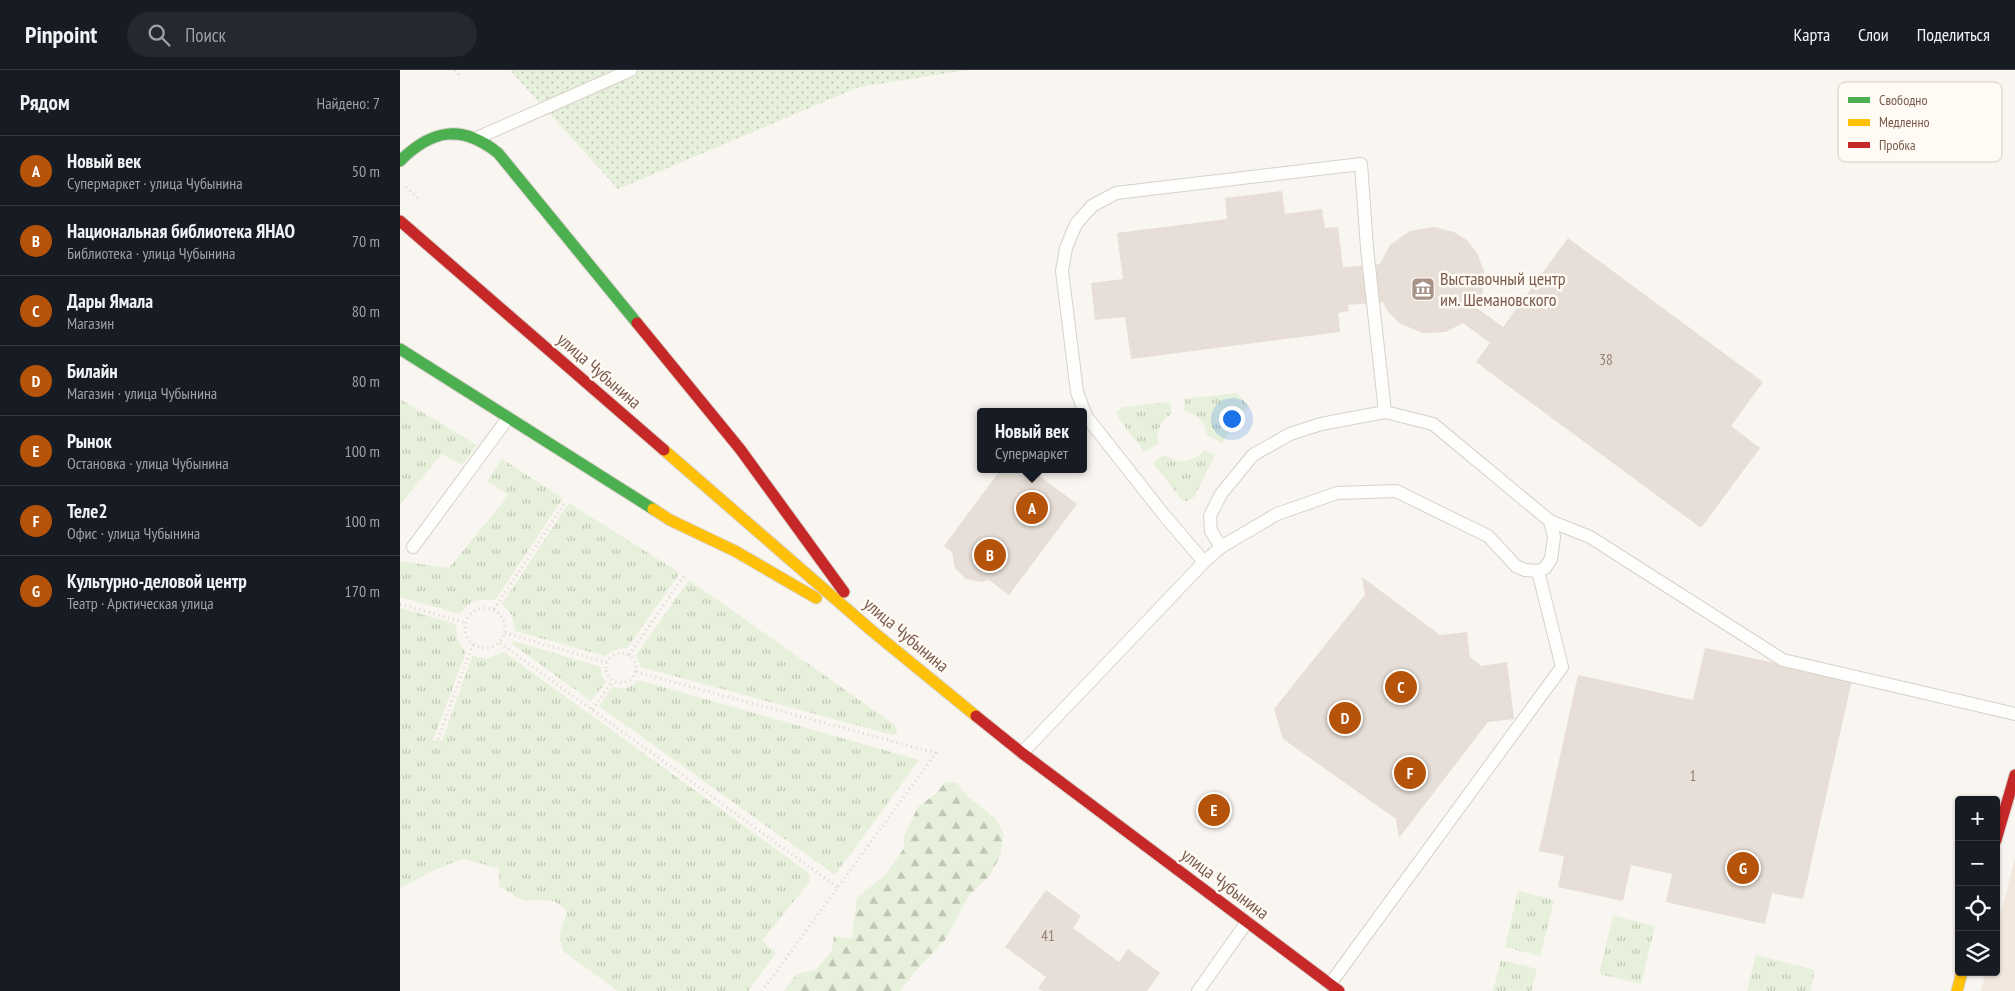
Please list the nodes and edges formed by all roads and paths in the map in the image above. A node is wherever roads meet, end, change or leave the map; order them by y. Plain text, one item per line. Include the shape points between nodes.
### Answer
1 (454, 70) edge
2 (631, 70) edge
3 (460, 76) dead end
4 (477, 138) junction
5 (400, 161) edge
6 (400, 221) edge
7 (400, 349) edge
8 (1083, 408) edge
9 (1385, 412) junction
10 (1087, 417) edge
11 (508, 418) junction
12 (566, 501) dead end
13 (1550, 521) junction
14 (413, 547) dead end
15 (1221, 547) junction
16 (1204, 562) junction
17 (1538, 571) junction
18 (684, 576) dead end
19 (400, 604) edge
20 (494, 610) junction
21 (466, 623) junction
22 (871, 630) junction
23 (505, 634) junction
24 (500, 642) junction
25 (473, 644) junction
26 (629, 655) junction
27 (608, 663) junction
28 (636, 672) junction
29 (613, 681) junction
30 (592, 709) junction
31 (2015, 714) edge
32 (438, 739) dead end
33 (1022, 753) junction
34 (2015, 775) edge
35 (2000, 826) edge
36 (838, 888) junction
37 (1247, 922) junction
38 (1961, 976) edge
39 (1335, 988) edge
40 (762, 991) edge
41 (1198, 991) edge
42 (1957, 991) edge

1 - 3 path
2 - 4 lane
4 - 5 street via 458,133 438,135 419,143
4 - 22 street via 498,153 740,449
6 - 22 street, улица Чубынина
7 - 11 street
8 - 9 lane via 1077,392 1062,270 1066,248 1076,224 1092,206 1116,193 1361,164
9 - 13 lane via 1433,424
9 - 15 lane via 1321,424 1290,434 1253,455 1221,494 1210,516 1211,531
10 - 16 lane
11 - 14 lane
11 - 22 street via 670,520 735,552
12 - 20 path
13 - 17 lane via 1554,536 1551,559 1545,568
13 - 31 lane via 1590,537 1783,660
15 - 16 lane
15 - 17 lane via 1278,514 1337,493 1396,491 1488,536 1516,566
16 - 33 lane
17 - 39 lane via 1562,667
18 - 26 path
19 - 21 path
20 - 21 path via 477,610
20 - 23 path via 502,616
21 - 25 path via 466,634
22 - 33 street, улица Чубынина
23 - 24 path
23 - 27 path
24 - 25 path via 487,648
24 - 30 path
25 - 32 path
26 - 27 path via 618,654
26 - 28 path
27 - 29 path via 607,672
28 - 29 path via 630,681
28 - 36 path via 936,753
29 - 30 path
30 - 36 path
33 - 37 street, улица Чубынина
34 - 35 street
36 - 40 path
37 - 39 street, улица Чубынина
37 - 41 lane
38 - 42 street

